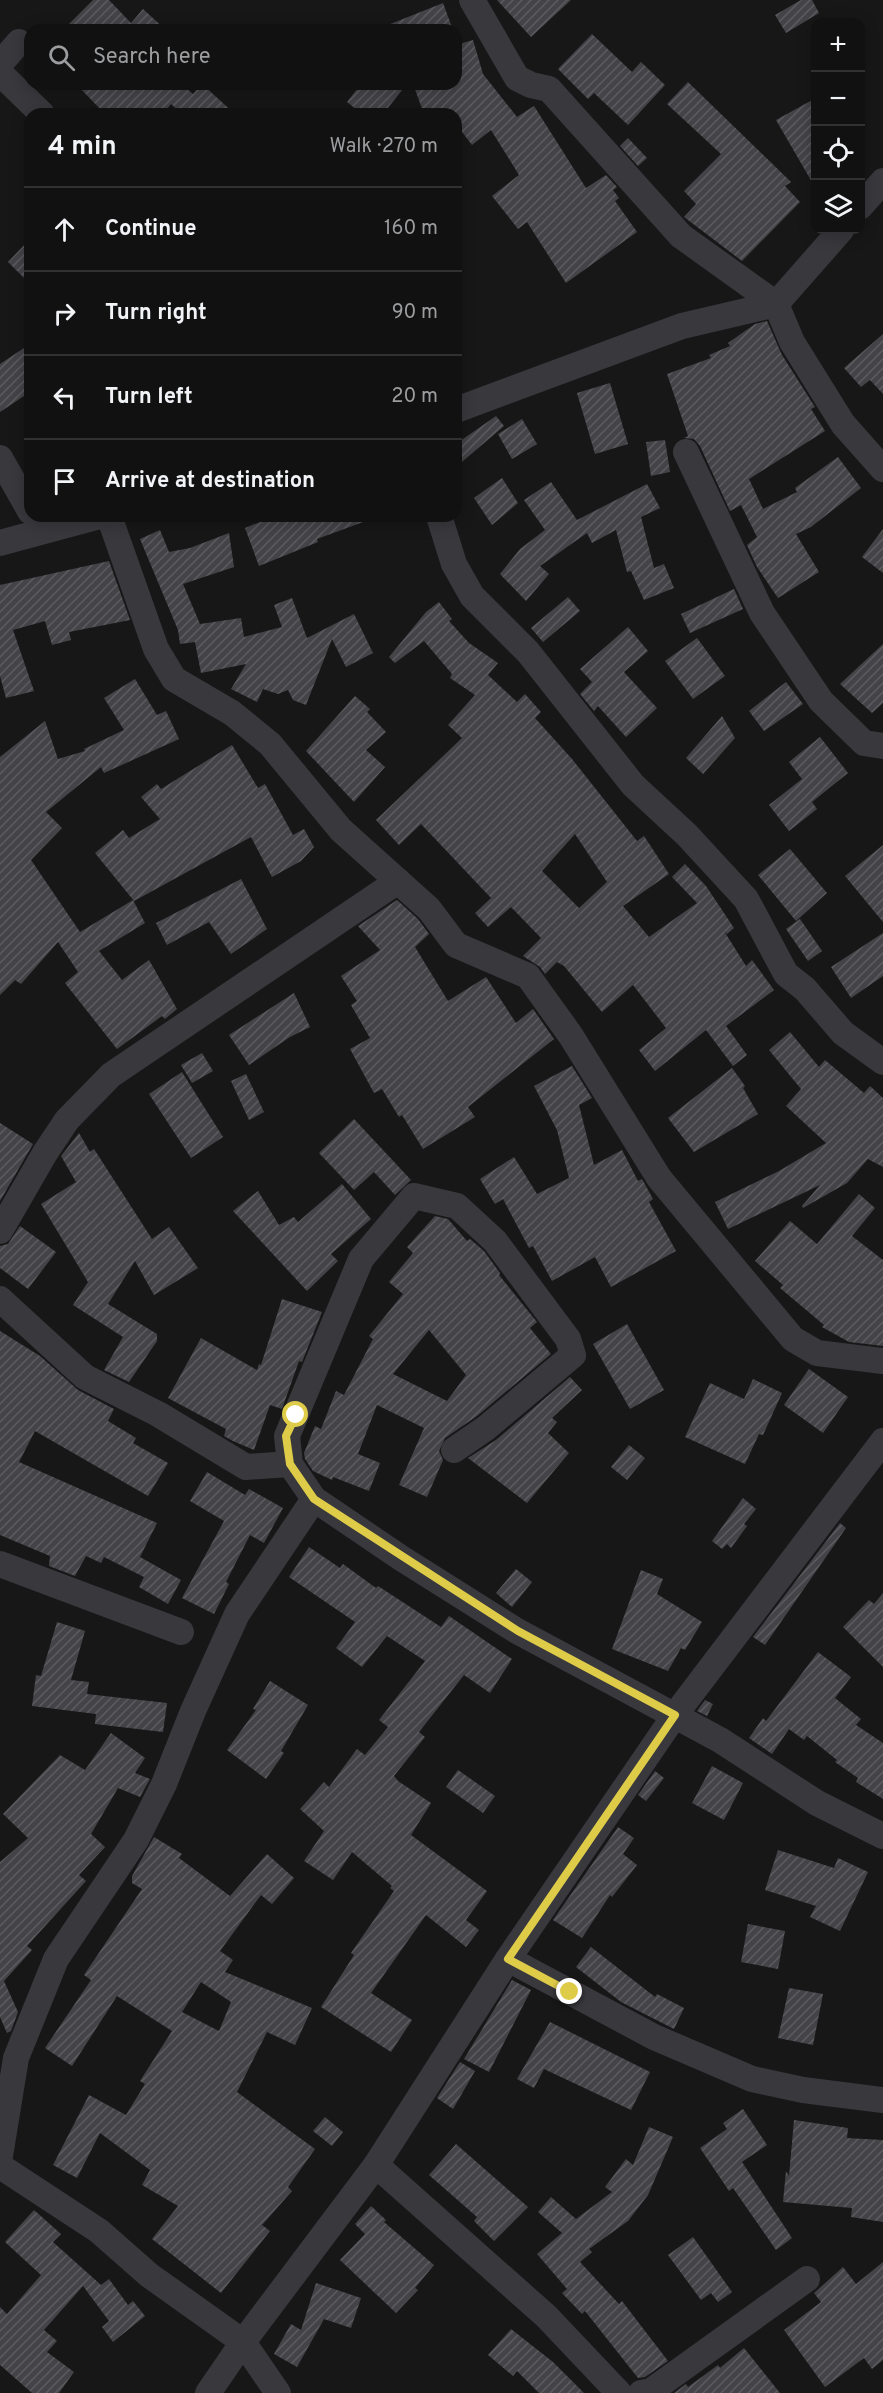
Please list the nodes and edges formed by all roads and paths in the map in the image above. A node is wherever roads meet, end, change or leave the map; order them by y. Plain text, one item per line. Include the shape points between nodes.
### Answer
1 (472, 0) edge
2 (19, 42) dead end
3 (0, 64) edge
4 (0, 73) edge
5 (36, 108) edge
6 (883, 181) edge
7 (865, 202) edge
8 (837, 234) edge
9 (776, 304) junction
10 (462, 408) edge
11 (686, 452) dead end
12 (0, 458) edge
13 (883, 469) edge
14 (24, 501) edge
15 (32, 522) edge
16 (111, 522) edge
17 (441, 522) edge
18 (0, 543) edge
19 (883, 746) edge
20 (398, 881) junction
21 (883, 1062) edge
22 (0, 1231) edge
23 (0, 1299) edge
24 (883, 1361) edge
25 (883, 1441) edge
26 (454, 1450) dead end
27 (290, 1464) junction
28 (314, 1499) junction
29 (0, 1564) edge
30 (181, 1632) dead end
31 (675, 1715) junction
32 (883, 1836) edge
33 (508, 1959) junction
34 (883, 2100) edge
35 (0, 2156) edge
36 (376, 2165) junction
37 (0, 2166) edge
38 (807, 2279) dead end
39 (243, 2342) junction
40 (208, 2393) edge
41 (278, 2393) edge
42 (619, 2393) edge
43 (640, 2393) edge

1 - 9 street via 517,78 549,89 681,236
2 - 3 street
4 - 5 street
6 - 7 street
8 - 9 street
9 - 10 street via 682,326
9 - 13 street via 792,342 843,424
11 - 19 street via 769,623 821,701 864,743
12 - 14 street
15 - 18 street
16 - 20 street via 156,649 174,679 232,713 270,744 342,830
17 - 21 street via 454,564 472,597 528,652 633,785 687,835 746,899 786,974 805,988 843,1033
20 - 22 street via 111,1076 67,1120
20 - 24 street via 429,909 456,945 528,976 571,1036 659,1178 793,1340 817,1353
23 - 27 street via 85,1377 158,1414 246,1467
25 - 31 street
26 - 27 street via 573,1355 568,1339 495,1241 457,1206 414,1196 361,1259 286,1436
27 - 28 street
28 - 31 street via 518,1631
28 - 35 street via 237,1614 136,1840 56,1959 16,2058
29 - 30 street
31 - 32 street via 817,1803
31 - 33 street
33 - 34 street via 654,2037 752,2079
33 - 36 street
36 - 39 street
36 - 42 street via 546,2316
37 - 39 street via 99,2231 149,2275
38 - 43 street via 651,2391
39 - 40 street
39 - 41 street

